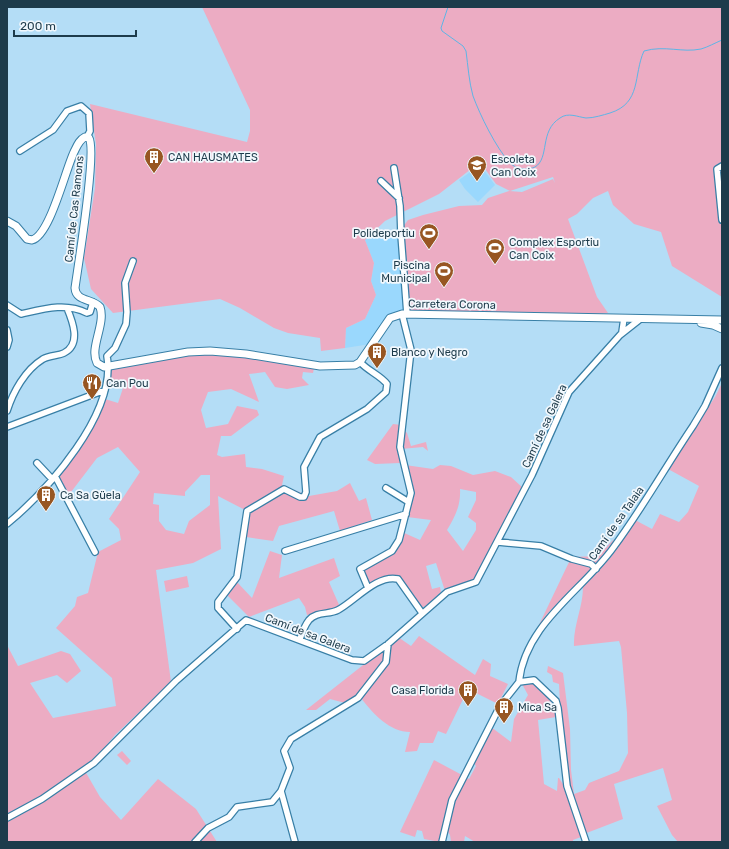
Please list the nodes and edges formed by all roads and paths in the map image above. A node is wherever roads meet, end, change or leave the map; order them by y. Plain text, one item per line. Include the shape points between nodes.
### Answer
1 (87, 137) junction
2 (20, 151) dead end
3 (722, 166) edge
4 (394, 168) dead end
5 (381, 181) dead end
6 (399, 198) junction
7 (722, 220) edge
8 (7, 221) edge
9 (133, 261) dead end
10 (93, 302) junction
11 (7, 306) edge
12 (67, 308) junction
13 (405, 314) junction
14 (627, 318) junction
15 (639, 320) junction
16 (722, 320) edge
17 (629, 327) junction
18 (722, 329) edge
19 (7, 330) edge
20 (622, 332) junction
21 (8, 341) edge
22 (7, 347) edge
23 (360, 362) junction
24 (109, 367) junction
25 (722, 368) edge
26 (105, 390) junction
27 (7, 411) edge
28 (7, 427) edge
29 (37, 463) dead end
30 (54, 477) junction
31 (386, 488) dead end
32 (408, 501) junction
33 (406, 514) junction
34 (7, 524) edge
35 (498, 542) junction
36 (285, 551) dead end
37 (95, 552) dead end
38 (596, 569) junction
39 (368, 588) junction
40 (422, 613) junction
41 (237, 629) junction
42 (300, 639) junction
43 (388, 644) junction
44 (519, 682) junction
45 (281, 791) junction
46 (7, 818) edge
47 (195, 842) edge
48 (295, 842) edge
49 (442, 842) edge
50 (586, 842) edge

1 - 2 street via 90,131 89,113 81,106 67,111 53,130
1 - 8 main road, Camí de Cas Ramons via 81,140 68,164 50,219 41,235 37,239 27,239 16,226
1 - 10 main road, Camí de Cas Ramons via 91,140 90,170 75,288 80,298
3 - 7 street via 717,169
4 - 6 street
5 - 6 street
6 - 13 street
9 - 24 street via 125,283 126,324 115,348 107,356
10 - 12 street via 90,312 86,313 77,308
10 - 24 main road via 102,312 96,360 100,366
11 - 12 street via 21,314 46,308
12 - 27 street via 75,328 71,345 64,352 43,359 30,371 17,388
13 - 14 main road, Carretera Corona
13 - 23 main road, Carretera Corona via 390,318
13 - 32 street via 412,350 400,447 411,493
14 - 15 main road, Carretera Corona
14 - 16 main road, Carretera Corona
14 - 17 street
14 - 20 street
15 - 17 street, Camí de sa Galera
15 - 18 main road, Carretera Corona via 706,324
17 - 20 street, Camí de sa Galera
19 - 21 street
20 - 35 street, Camí de sa Galera via 569,392 532,475
21 - 22 street
23 - 24 main road via 320,366 210,351 188,352
23 - 41 street via 368,371 382,378 387,384 386,392 367,409 320,436 304,467 304,497 284,489 247,511 237,577 218,602 218,608
24 - 26 street
25 - 38 street, Camí de sa Talaia via 693,426 614,547
26 - 28 street
26 - 30 street via 76,451
29 - 30 street
30 - 34 street
30 - 37 street
31 - 32 street
32 - 33 street
33 - 36 street
33 - 39 street via 399,540 392,551 360,569
35 - 38 street via 541,546 591,564
35 - 40 street, Camí de sa Galera via 476,582 446,592
38 - 44 street, Camí de sa Talaia via 546,621 524,662
39 - 40 street via 391,578 398,579
39 - 42 street via 337,611 318,614 310,619
40 - 43 street, Camí de sa Galera
41 - 42 street, Camí de sa Galera via 246,620
41 - 46 street, Camí de sa Galera via 176,681 94,764 42,800
42 - 43 street, Camí de sa Galera via 352,660 364,661
43 - 45 street via 386,662 358,698 291,739 284,751 290,768
44 - 49 street via 500,706 452,800
44 - 50 street via 534,680 556,701 567,786
45 - 47 street via 272,802 237,807 229,817 208,828
45 - 48 street

